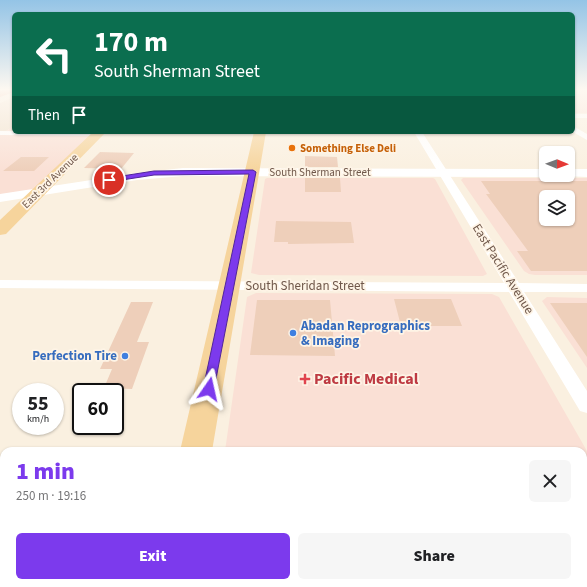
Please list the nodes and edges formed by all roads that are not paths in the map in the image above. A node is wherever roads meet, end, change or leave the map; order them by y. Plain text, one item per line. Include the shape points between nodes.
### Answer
1 (575, 129) edge
2 (0, 133) edge
3 (12, 133) edge
4 (99, 134) edge
5 (260, 134) edge
6 (419, 134) edge
7 (587, 138) edge
8 (253, 172) junction
9 (444, 173) junction
10 (539, 173) edge
11 (575, 173) edge
12 (587, 173) edge
13 (37, 194) junction
14 (0, 198) edge
15 (0, 230) edge
16 (0, 284) edge
17 (229, 286) junction
18 (516, 288) junction
19 (587, 288) edge
20 (587, 406) edge
21 (197, 447) edge

1 - 7 street
2 - 3 street
4 - 13 main road, East 3rd Avenue
5 - 8 main road
6 - 9 street, East Pacific Avenue
8 - 9 street, South Sherman Street
8 - 13 street, South Sherman Street via 154,173
8 - 17 main road
9 - 10 street, South Sherman Street
9 - 18 street, East Pacific Avenue
11 - 12 street
13 - 14 street, South Sherman Street
13 - 15 main road, East 3rd Avenue
16 - 17 street, South Sheridan Street
17 - 18 street, South Sheridan Street
17 - 21 main road
18 - 19 street, South Sheridan Street
18 - 20 street, East Pacific Avenue

